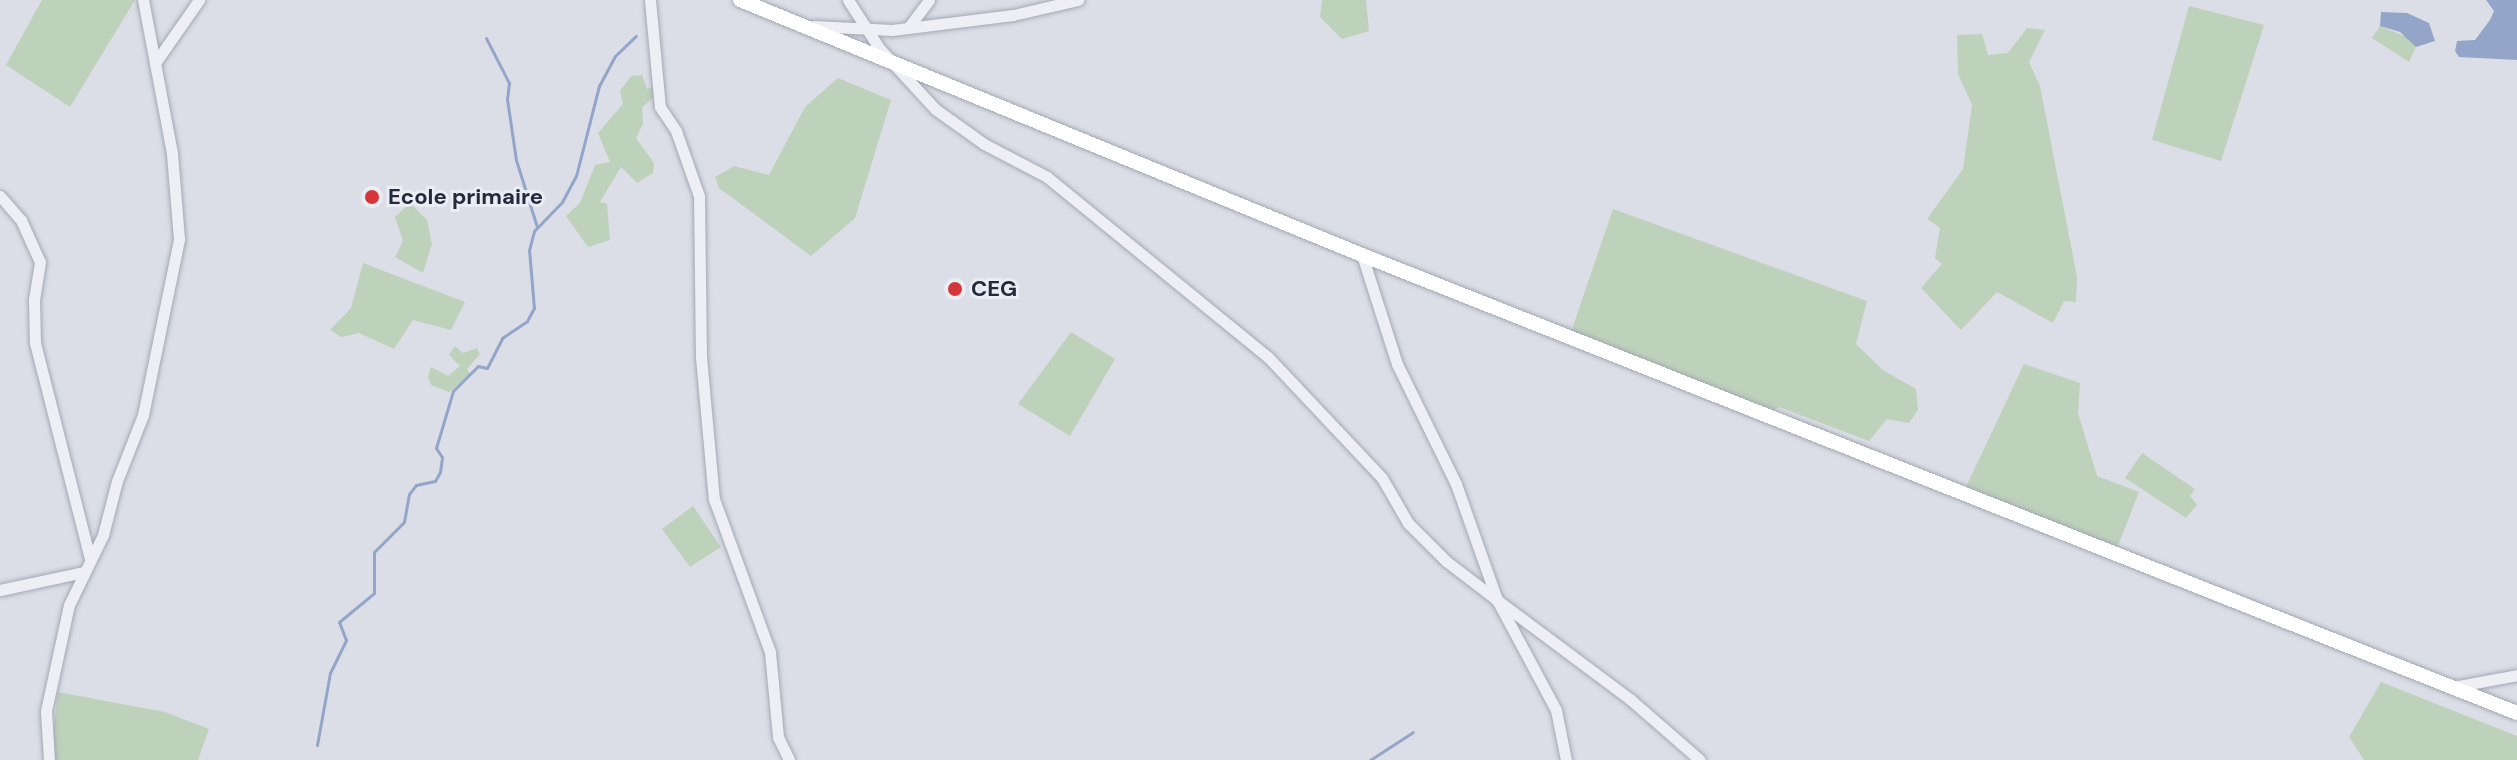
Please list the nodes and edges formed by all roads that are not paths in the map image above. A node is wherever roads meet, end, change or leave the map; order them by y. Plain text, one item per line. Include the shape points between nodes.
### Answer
1 (143, 0) edge
2 (199, 0) edge
3 (650, 0) edge
4 (740, 0) edge
5 (848, 0) edge
6 (929, 0) edge
7 (1078, 0) edge
8 (793, 22) junction
9 (908, 28) junction
10 (868, 32) junction
11 (891, 63) junction
12 (155, 64) junction
13 (0, 196) edge
14 (1362, 255) junction
15 (90, 559) junction
16 (83, 572) junction
17 (0, 590) edge
18 (1497, 600) junction
19 (2517, 675) edge
20 (2453, 687) junction
21 (2517, 713) edge
22 (778, 737) junction
23 (49, 760) edge
24 (778, 760) edge
25 (789, 760) edge
26 (1566, 760) edge
27 (1700, 760) edge

1 - 12 street
2 - 12 street
3 - 22 street via 660,107 676,131 699,196 701,357 714,499 770,652
4 - 8 main road
5 - 10 street
6 - 9 street
7 - 9 street via 1013,15
8 - 10 street
8 - 11 main road
9 - 10 street
10 - 11 street
11 - 14 main road
11 - 18 street via 957,127 1047,177 1268,357 1382,478 1408,523
12 - 15 street via 172,153 179,239 151,388 103,535
13 - 15 street via 38,251 35,343
14 - 18 street via 1397,364 1460,494
14 - 20 main road
15 - 16 street
16 - 17 street
16 - 23 street via 50,682
18 - 26 street via 1556,710
18 - 27 street via 1631,700
19 - 20 street
20 - 21 main road
22 - 24 street
22 - 25 street

